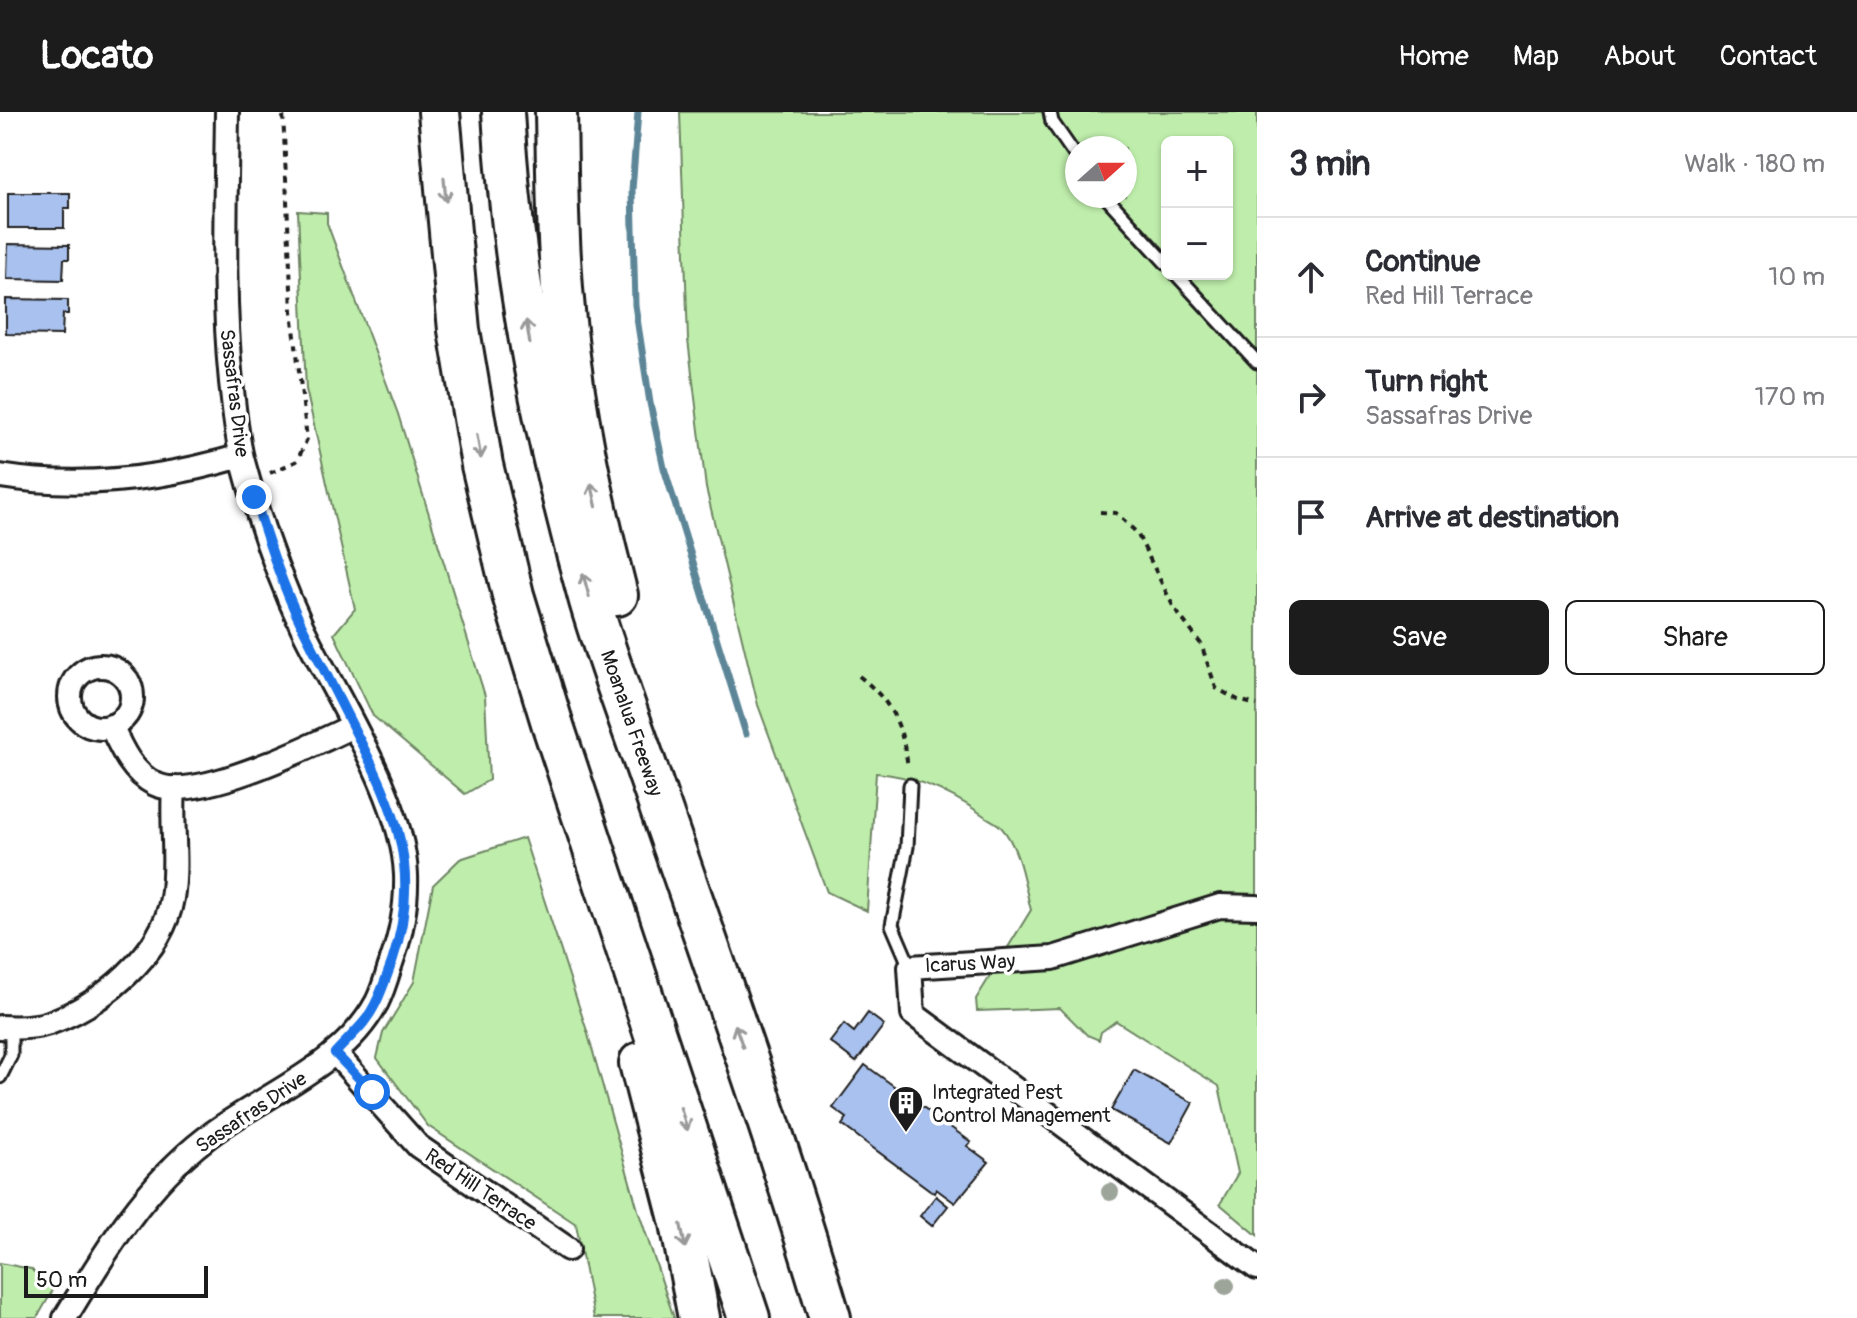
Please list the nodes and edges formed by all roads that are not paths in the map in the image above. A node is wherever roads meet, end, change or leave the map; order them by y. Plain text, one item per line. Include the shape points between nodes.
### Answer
1 (227, 112) edge
2 (439, 112) edge
3 (503, 112) edge
4 (558, 112) edge
5 (1050, 112) edge
6 (1065, 141) edge
7 (1116, 208) edge
8 (1161, 257) edge
9 (1182, 280) edge
10 (1257, 362) edge
11 (241, 456) junction
12 (0, 476) edge
13 (111, 726) dead end
14 (353, 726) junction
15 (553, 726) junction
16 (910, 785) road end
17 (174, 788) junction
18 (1257, 907) edge
19 (910, 967) junction
20 (719, 977) junction
21 (6, 1028) edge
22 (335, 1053) junction
23 (0, 1077) edge
24 (792, 1189) junction
25 (568, 1249) dead end
26 (1257, 1268) edge
27 (65, 1318) edge
28 (699, 1318) edge
29 (749, 1318) edge
30 (830, 1318) edge
31 (850, 1318) edge

1 - 11 street, Sassafras Drive via 226,316
2 -> 15 highway via 459,330 482,465 513,595
20 -> 3 highway, Moanalua Freeway via 592,605 559,483 514,244
20 -> 4 highway via 604,547 580,431 560,260
5 - 6 lane
7 - 8 lane
9 - 10 lane
11 - 12 street via 127,480
11 - 14 street, Sassafras Drive via 301,624
13 - 17 street via 136,770 158,786
14 - 17 street via 241,775
14 - 22 street, Sassafras Drive via 397,822 406,875 401,929 378,1001
15 -> 28 highway via 681,1223
15 -> 29 highway
16 - 19 lane via 907,847 892,925
17 - 21 street via 175,879 168,918 150,951 122,979 80,1008 48,1023
18 - 19 street, Icarus Way via 1220,906 1053,958
19 - 26 street, Icarus Way via 913,1014
24 -> 20 highway, Moanalua Freeway
21 - 23 lane via 11,1055
22 - 25 street, Red Hill Terrace via 418,1146
22 - 27 street, Sassafras Drive via 203,1140 133,1213
24 - 30 highway, Moanalua Freeway
24 - 31 highway

